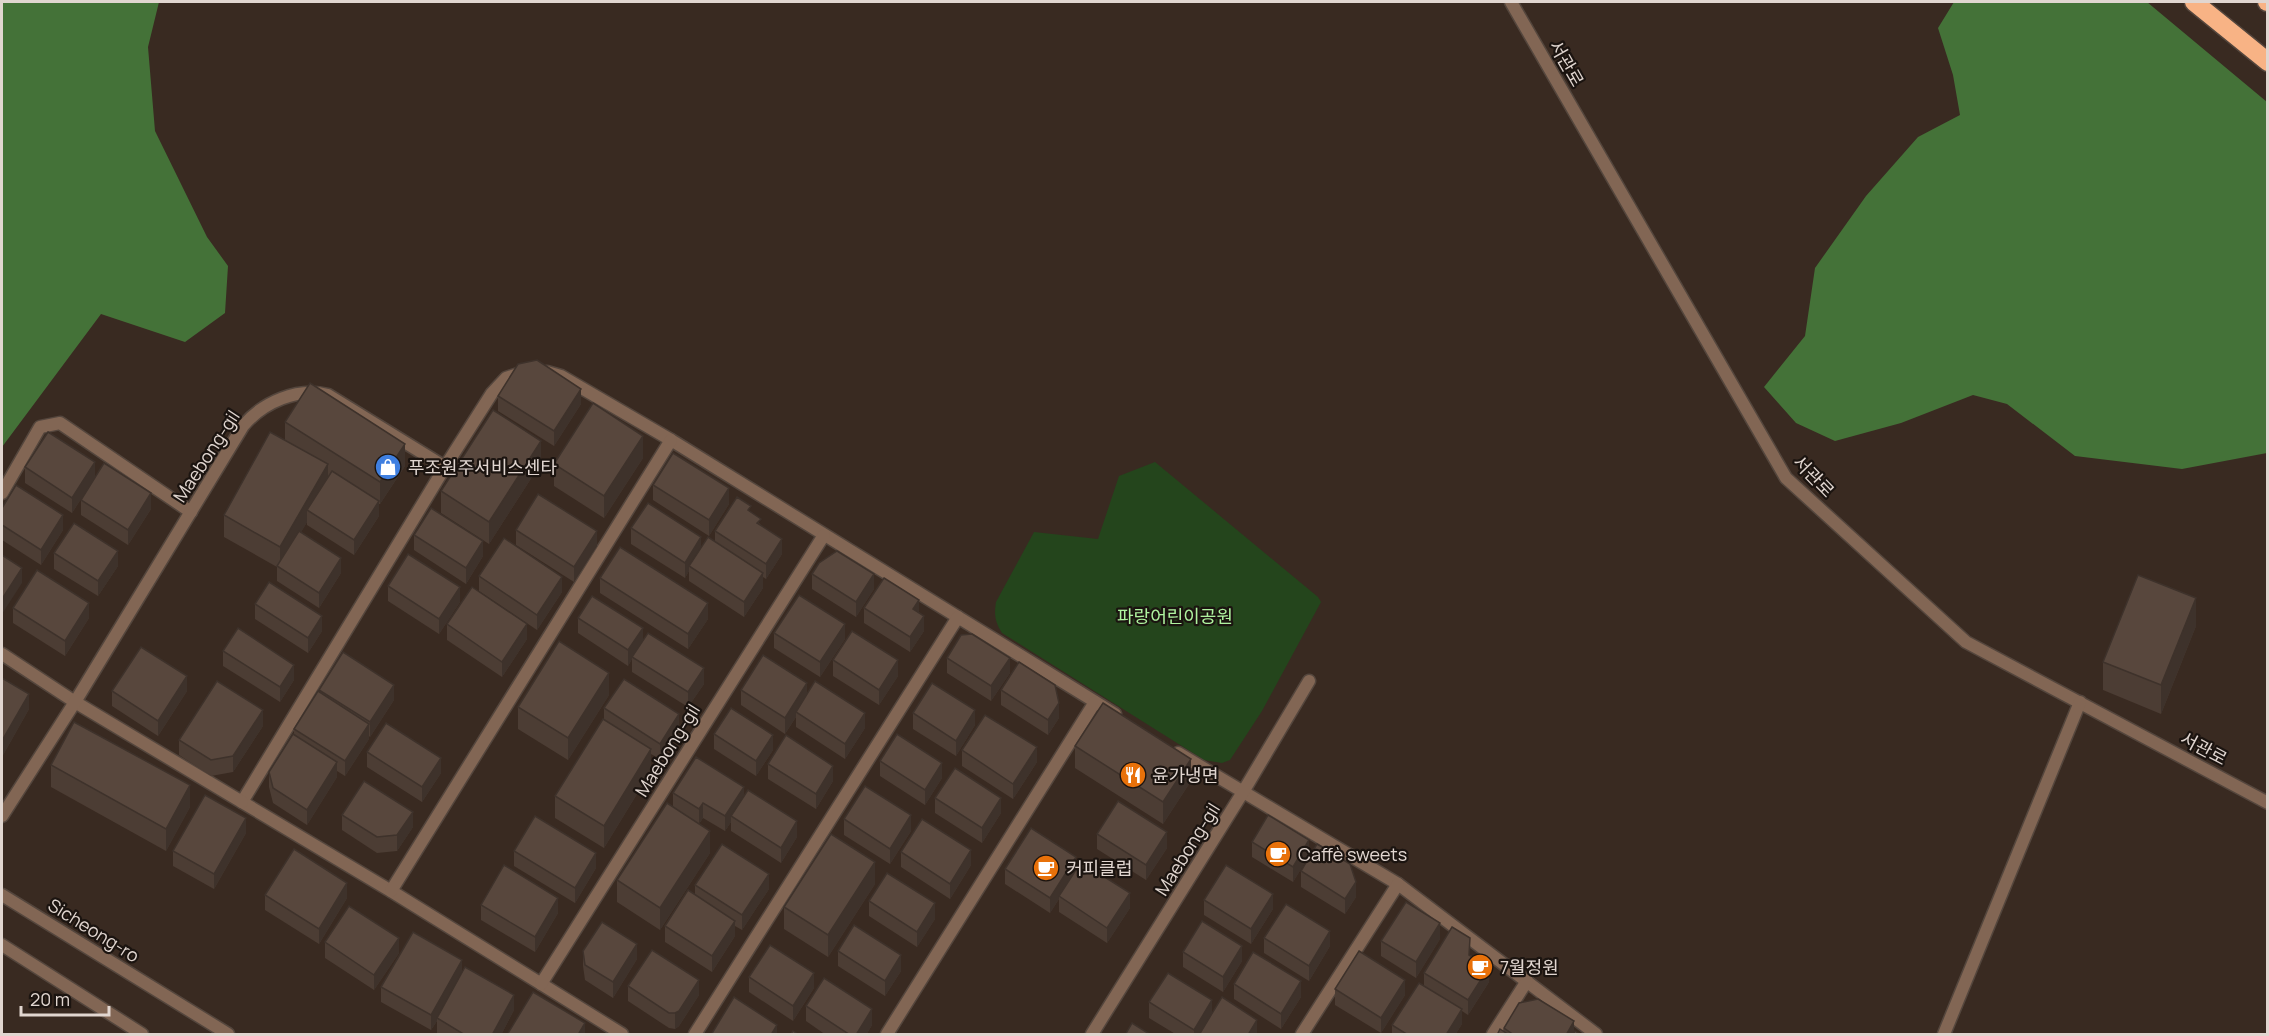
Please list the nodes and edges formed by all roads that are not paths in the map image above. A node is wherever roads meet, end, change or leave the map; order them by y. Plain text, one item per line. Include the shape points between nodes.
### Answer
1 (1511, 2) edge
2 (2194, 2) edge
3 (2268, 62) edge
4 (671, 440) junction
5 (445, 467) junction
6 (2, 493) edge
7 (191, 512) junction
8 (824, 535) junction
9 (958, 617) junction
10 (2, 654) edge
11 (1309, 681) dead end
12 (75, 702) junction
13 (1095, 702) junction
14 (2080, 702) junction
15 (1124, 720) edge
16 (1164, 744) edge
17 (1244, 792) junction
18 (242, 802) junction
19 (2268, 803) edge
20 (2, 816) edge
21 (1398, 884) junction
22 (392, 891) junction
23 (2, 895) edge
24 (2, 945) edge
25 (1527, 981) junction
26 (541, 984) junction
27 (142, 1035) edge
28 (228, 1035) edge
29 (622, 1035) edge
30 (695, 1035) edge
31 (887, 1035) edge
32 (1092, 1035) edge
33 (1302, 1035) edge
34 (1493, 1035) edge
35 (1596, 1035) edge
36 (1944, 1035) edge

1 - 14 street, 서관로 via 1786,477 1966,642
2 - 3 highway
4 - 5 street via 561,376 528,370 498,385
4 - 8 street
4 - 22 street
5 - 7 street, Maebong-gil via 328,395 313,391 276,401 251,417
5 - 18 street
6 - 7 street via 40,427 60,423
7 - 12 street, Maebong-gil
8 - 9 street
8 - 26 street, Maebong-gil
9 - 13 street
9 - 30 street
10 - 12 street
11 - 17 street, Maebong-gil
12 - 18 street
12 - 20 street, Maebong-gil
13 - 15 street
13 - 31 street
14 - 19 street, 서관로
14 - 36 street
16 - 17 street
17 - 21 street
17 - 32 street, Maebong-gil
18 - 22 street
21 - 25 street
21 - 33 street
22 - 26 street
23 - 28 street, Sicheong-ro
24 - 27 street
25 - 34 street
25 - 35 street
26 - 29 street

